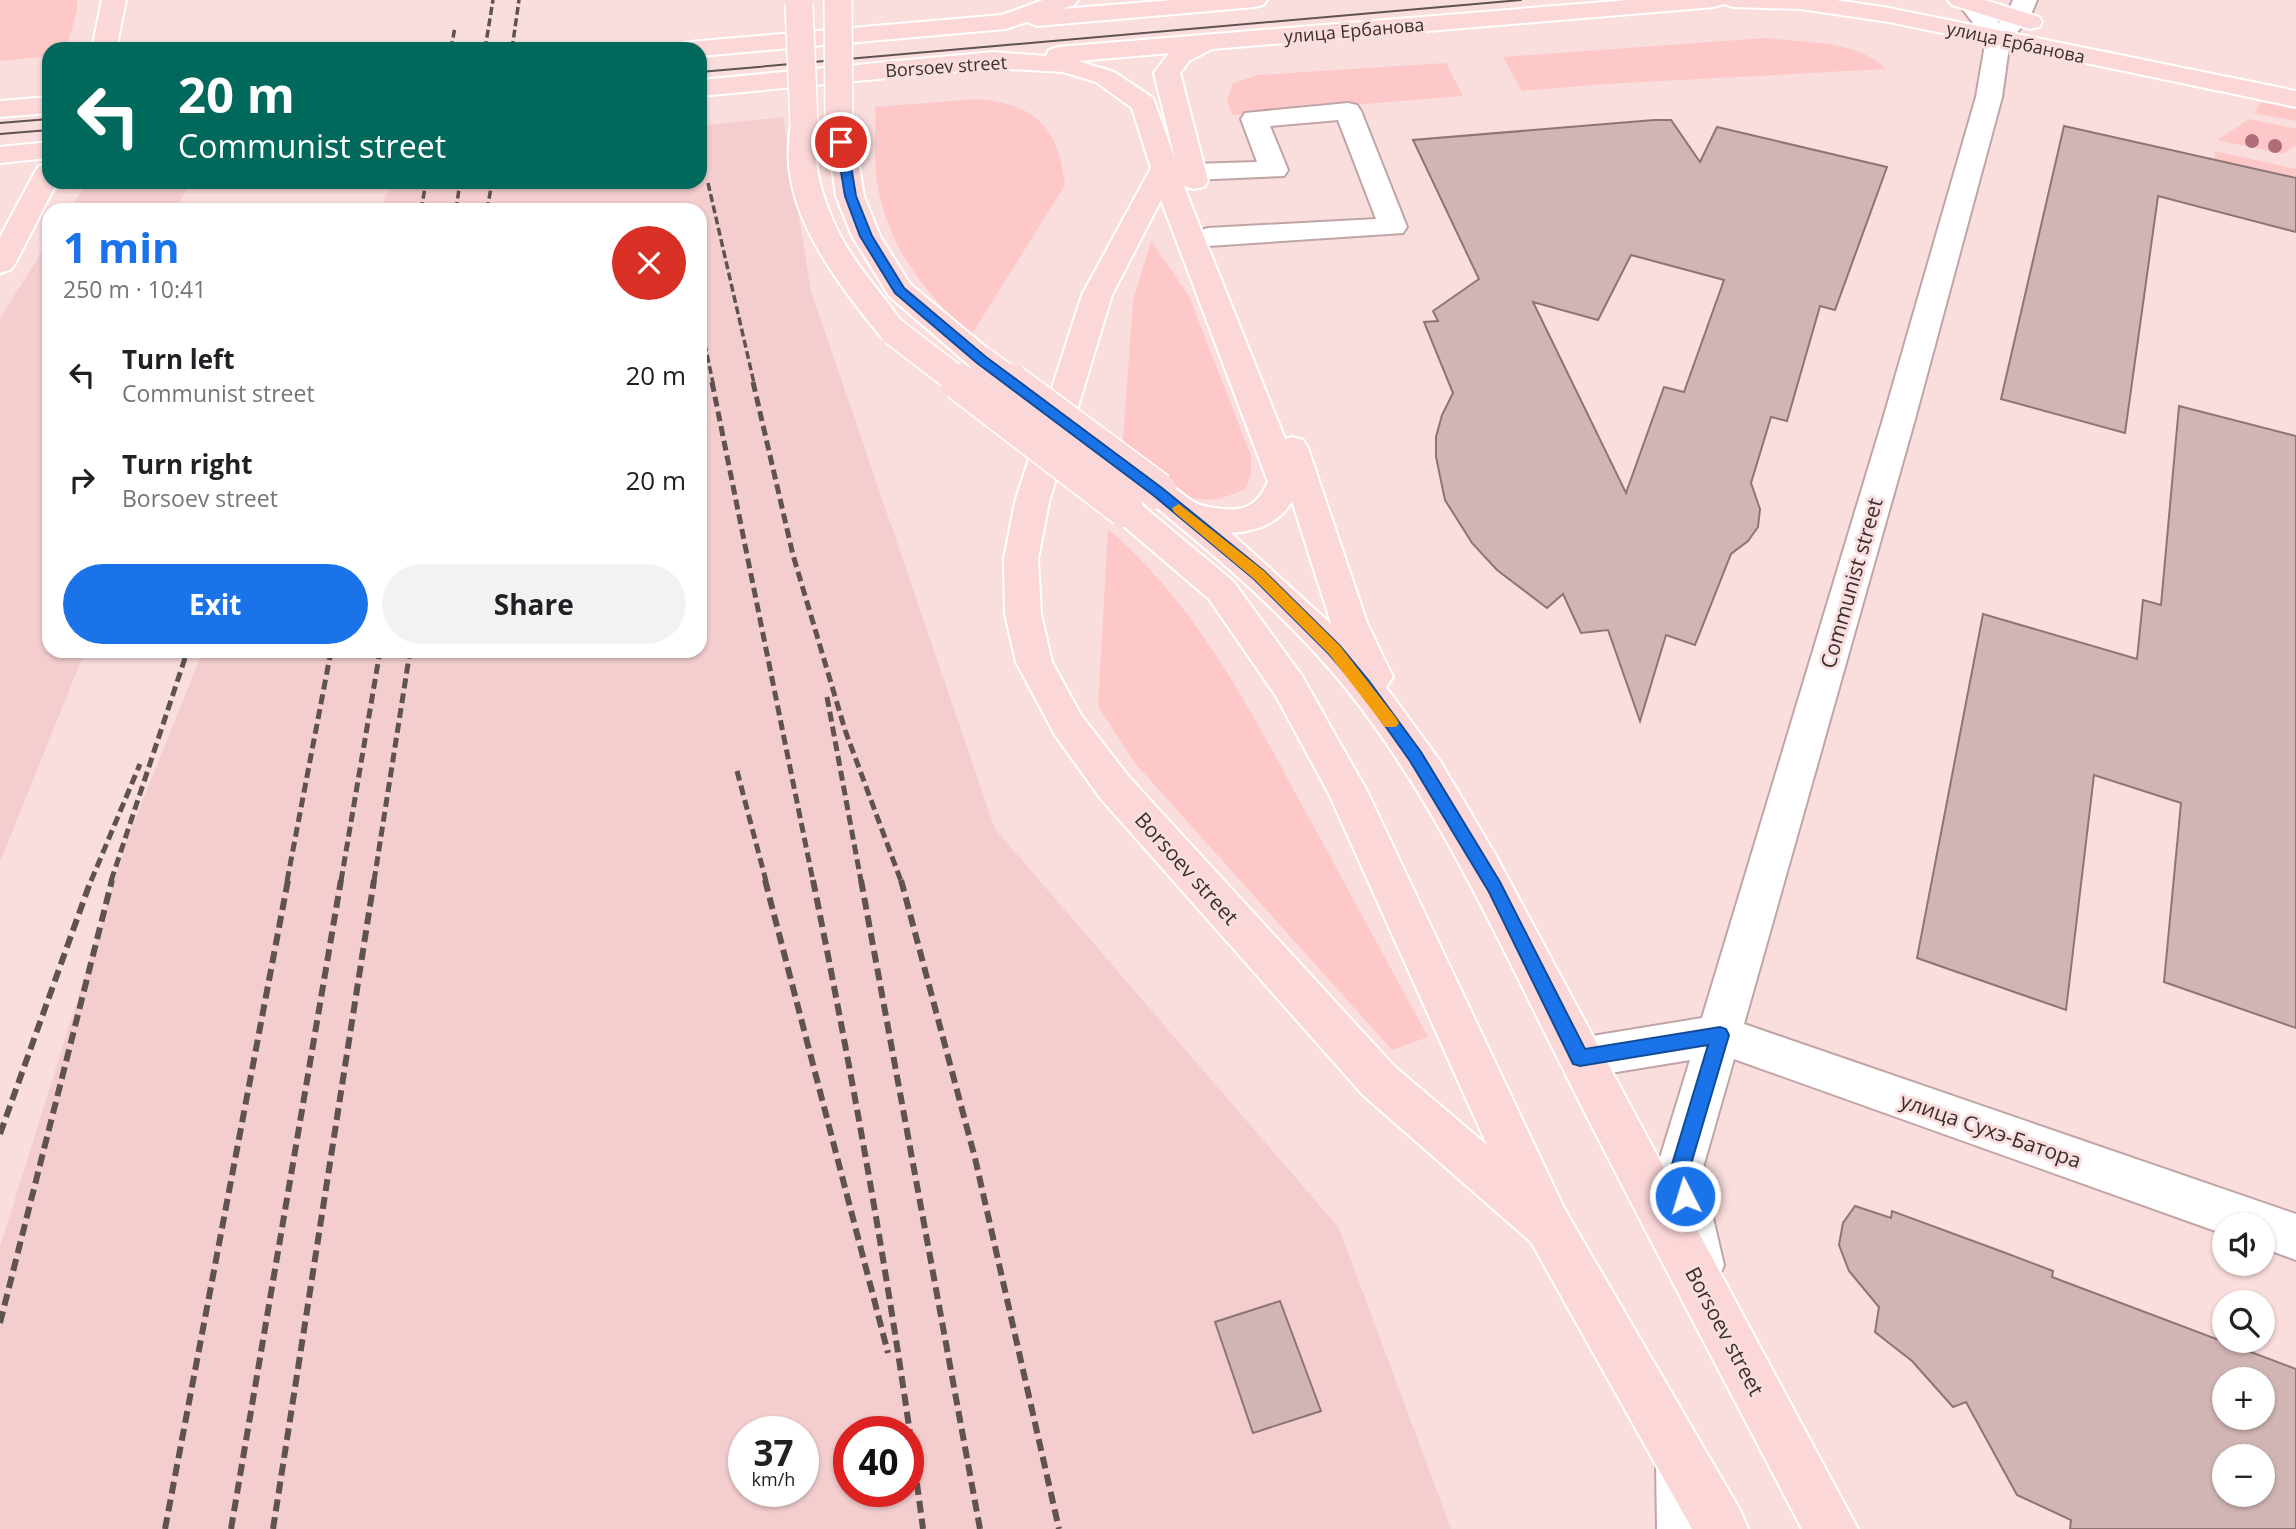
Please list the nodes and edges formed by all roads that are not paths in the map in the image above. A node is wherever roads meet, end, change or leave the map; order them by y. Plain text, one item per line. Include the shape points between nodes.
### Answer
1 (114, 0) edge
2 (838, 0) edge
3 (1066, 0) edge
4 (1255, 0) edge
5 (1714, 0) edge
6 (1733, 0) edge
7 (1964, 1) edge
8 (799, 2) edge
9 (1181, 3) edge
10 (2013, 19) edge
11 (1005, 22) junction
12 (105, 42) edge
13 (1208, 42) junction
14 (707, 48) edge
15 (993, 60) junction
16 (2296, 76) edge
17 (707, 87) edge
18 (2296, 99) edge
19 (42, 106) edge
20 (0, 109) edge
21 (42, 151) edge
22 (0, 155) edge
23 (1176, 177) junction
24 (42, 186) edge
25 (1208, 237) junction
26 (0, 264) edge
27 (1155, 504) junction
28 (1415, 757) junction
29 (1720, 1035) junction
30 (1580, 1058) junction
31 (2228, 1213) edge
32 (1548, 1226) junction
33 (2275, 1230) edge
34 (2296, 1237) edge
35 (1708, 1298) junction
36 (1682, 1460) junction
37 (1684, 1529) edge
38 (1721, 1529) edge
39 (1831, 1529) edge

1 - 12 main road
2 - 27 main road, Borsoev street, bridge via 839,122 850,196 866,236 899,290
3 - 11 main road
4 - 9 main road
5 - 13 main road, улица Ербанова
6 - 10 main road, улица Ербанова via 1801,2 1889,15
7 - 10 street
8 - 27 main road, bridge via 802,160 822,229 860,291 893,331
9 - 11 main road
10 - 16 main road, улица Ербанова
10 - 18 main road, улица Ербанова
10 - 29 street, Communist street
11 - 14 main road
13 - 15 main road, улица Ербанова
13 - 23 main road, Borsoev street via 1180,56 1167,72
15 - 17 main road, Borsoev street
15 - 23 main road, Borsoev street via 1065,65 1105,77 1144,104
19 - 20 main road
21 - 22 main road
23 - 25 main road, Borsoev street
23 - 25 street via 1274,170 1254,119 1348,111 1393,227
23 - 27 main road via 1285,482 1271,507 1249,519 1219,521
23 - 32 main road, Borsoev street via 1097,295 1032,502 1021,559 1023,614 1034,663 1068,726 1115,788 1370,1071
24 - 26 main road
25 - 28 main road, Borsoev street via 1296,458 1349,623
27 - 28 main road, Borsoev street via 1259,575 1364,685
27 - 32 main road, Borsoev street via 1289,686 1347,791
28 - 30 main road, Borsoev street via 1494,887
29 - 30 street
29 - 31 street, улица Сухэ-Батора
29 - 35 street, Communist street via 1679,1171
30 - 35 main road, Borsoev street
32 - 36 main road, Borsoev street
33 - 34 street, улица Сухэ-Батора
35 - 39 main road, Borsoev street
36 - 37 street
36 - 38 main road, Borsoev street

